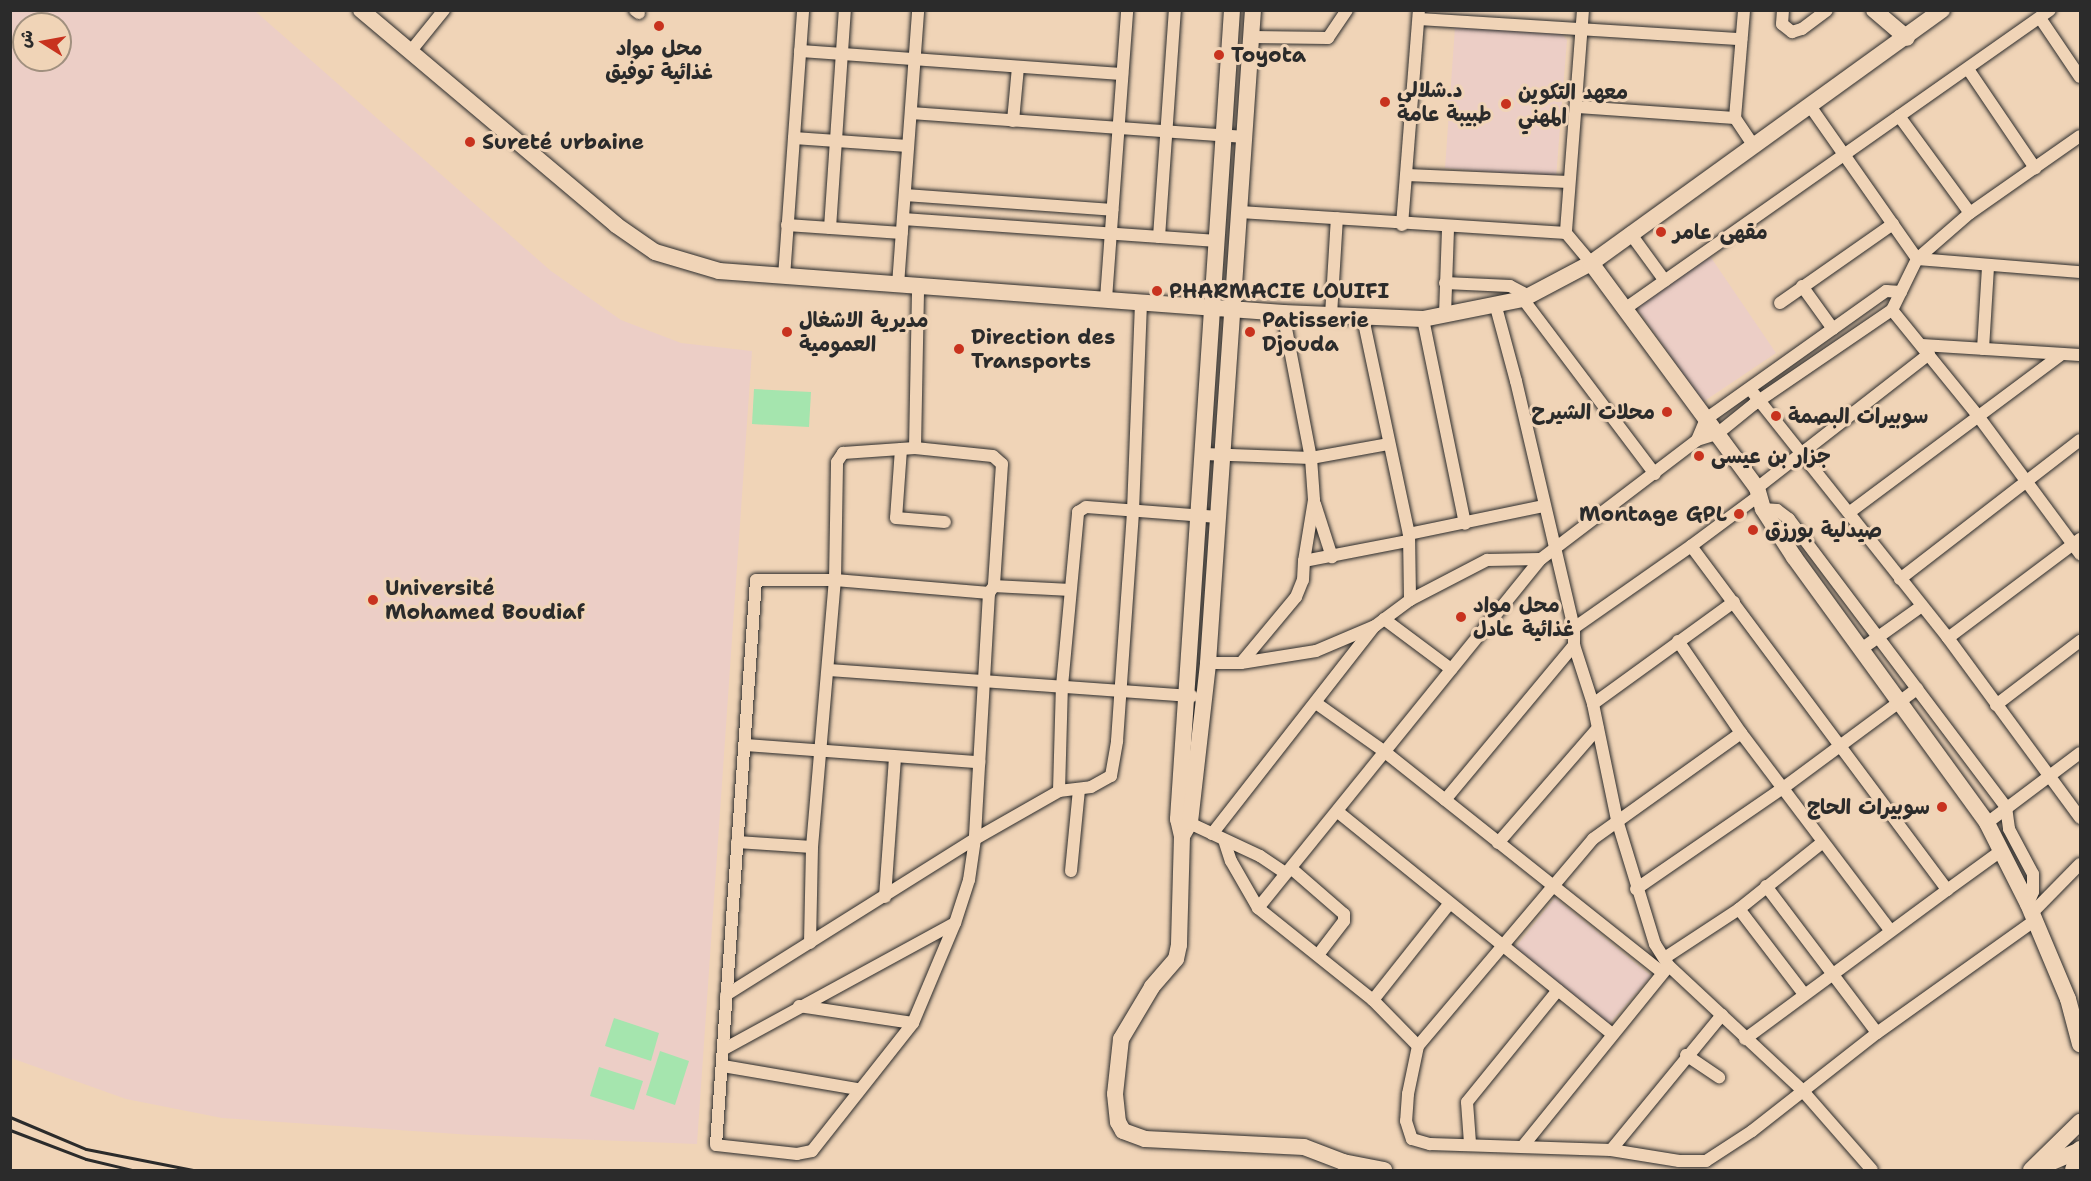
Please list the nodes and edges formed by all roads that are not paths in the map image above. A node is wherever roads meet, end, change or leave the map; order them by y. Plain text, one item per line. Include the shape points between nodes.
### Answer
1 (361, 10) edge
2 (444, 10) edge
3 (803, 10) edge
4 (845, 10) edge
5 (918, 10) edge
6 (1127, 10) edge
7 (1175, 10) edge
8 (1232, 10) edge
9 (1253, 10) edge
10 (1347, 10) edge
11 (1583, 10) edge
12 (1744, 10) edge
13 (1783, 10) edge
14 (1827, 10) edge
15 (1875, 10) edge
16 (1942, 10) edge
17 (2045, 14) edge
18 (1419, 15) edge
19 (1583, 28) junction
20 (1252, 37) junction
21 (1907, 38) junction
22 (1741, 39) junction
23 (800, 51) junction
24 (410, 52) junction
25 (842, 54) junction
26 (915, 59) junction
27 (1018, 67) junction
28 (1968, 69) junction
29 (1122, 74) junction
30 (2080, 76) edge
31 (1810, 106) junction
32 (1578, 107) junction
33 (911, 113) junction
34 (1899, 116) junction
35 (1735, 118) junction
36 (1013, 121) junction
37 (1118, 128) junction
38 (1166, 132) junction
39 (1224, 136) junction
40 (2080, 136) edge
41 (1245, 137) junction
42 (794, 138) junction
43 (836, 141) junction
44 (1754, 145) junction
45 (908, 146) junction
46 (1847, 155) junction
47 (2035, 168) junction
48 (1407, 175) junction
49 (1569, 182) junction
50 (905, 195) junction
51 (1112, 210) junction
52 (1240, 213) junction
53 (1970, 213) junction
54 (1337, 218) junction
55 (903, 219) junction
56 (1893, 224) junction
57 (788, 225) junction
58 (1402, 225) junction
59 (830, 228) junction
60 (1448, 228) junction
61 (902, 233) junction
62 (1566, 233) junction
63 (1630, 233) junction
64 (1110, 234) junction
65 (1158, 237) junction
66 (1217, 241) junction
67 (1917, 259) junction
68 (1591, 263) junction
69 (1988, 267) junction
70 (2080, 272) edge
71 (784, 277) junction
72 (1665, 281) junction
73 (1445, 283) junction
74 (898, 285) junction
75 (918, 286) junction
76 (1802, 286) junction
77 (1900, 292) junction
78 (1526, 298) junction
79 (1106, 299) junction
80 (1141, 302) junction
81 (1780, 303) dead end
82 (1214, 305) junction
83 (1496, 307) junction
84 (1233, 308) junction
85 (1626, 308) junction
86 (1892, 310) junction
87 (1283, 313) junction
88 (1331, 315) junction
89 (1445, 315) junction
90 (1363, 318) junction
91 (1423, 319) junction
92 (1833, 329) junction
93 (1983, 349) junction
94 (1926, 350) junction
95 (2062, 354) junction
96 (2080, 355) edge
97 (1750, 388) junction
98 (1763, 400) junction
99 (1978, 416) junction
100 (1706, 420) junction
101 (1717, 434) junction
102 (1696, 440) junction
103 (2080, 440) edge
104 (1388, 444) junction
105 (915, 448) junction
106 (901, 449) junction
107 (1803, 452) junction
108 (1204, 454) junction
109 (1225, 455) junction
110 (1311, 458) junction
111 (1655, 474) junction
112 (2026, 481) junction
113 (1759, 498) junction
114 (1314, 500) junction
115 (1543, 506) junction
116 (1133, 511) junction
117 (1850, 513) junction
118 (1199, 517) junction
119 (1219, 517) junction
120 (945, 522) dead end
121 (1465, 524) junction
122 (1409, 537) junction
123 (1691, 546) junction
124 (2078, 546) edge
125 (1554, 549) junction
126 (1332, 557) junction
127 (1513, 558) junction
128 (1541, 559) junction
129 (1304, 561) junction
130 (1826, 565) junction
131 (1531, 575) junction
132 (1810, 578) junction
133 (1900, 579) junction
134 (835, 580) junction
135 (992, 590) junction
136 (1070, 590) junction
137 (1410, 600) junction
138 (1734, 602) junction
139 (1922, 606) junction
140 (1379, 622) junction
141 (1574, 628) junction
142 (1879, 638) junction
143 (1948, 638) junction
144 (1678, 641) junction
145 (2080, 641) edge
146 (1574, 645) junction
147 (1860, 650) junction
148 (1208, 663) junction
149 (1241, 663) junction
150 (1451, 669) junction
151 (828, 670) junction
152 (985, 679) junction
153 (1062, 686) junction
154 (1917, 689) junction
155 (1119, 690) junction
156 (1197, 696) junction
157 (1316, 703) junction
158 (1593, 704) junction
159 (1900, 704) junction
160 (1996, 705) junction
161 (1935, 712) junction
162 (1916, 723) junction
163 (1598, 728) junction
164 (1741, 733) junction
165 (745, 745) junction
166 (1839, 747) junction
167 (821, 752) junction
168 (1384, 752) junction
169 (2080, 753) edge
170 (895, 757) junction
171 (979, 762) junction
172 (2049, 778) junction
173 (1783, 788) junction
174 (1079, 790) junction
175 (1059, 791) junction
176 (1445, 800) junction
177 (2006, 807) junction
178 (1338, 812) junction
179 (2080, 818) edge
180 (1617, 820) junction
181 (1987, 823) junction
182 (1184, 826) junction
183 (1212, 834) junction
184 (975, 839) junction
185 (1224, 840) junction
186 (737, 842) junction
187 (1823, 842) junction
188 (1498, 843) junction
189 (812, 847) junction
190 (2002, 850) junction
191 (2080, 864) edge
192 (1071, 871) dead end
193 (1288, 871) junction
194 (1766, 886) junction
195 (1552, 887) junction
196 (1636, 889) junction
197 (1947, 890) junction
198 (885, 897) junction
199 (1449, 904) junction
200 (1258, 908) junction
201 (1738, 909) junction
202 (2031, 913) junction
203 (955, 923) junction
204 (1891, 931) junction
205 (810, 943) junction
206 (1502, 947) junction
207 (1318, 955) junction
208 (1666, 965) junction
209 (1833, 976) junction
210 (1558, 990) junction
211 (1804, 994) junction
212 (726, 995) junction
213 (1372, 1000) junction
214 (799, 1006) junction
215 (1722, 1015) junction
216 (913, 1023) junction
217 (1877, 1033) junction
218 (1612, 1034) junction
219 (1745, 1039) junction
220 (2080, 1044) edge
221 (1418, 1046) junction
222 (724, 1049) junction
223 (1686, 1055) junction
224 (723, 1066) junction
225 (1719, 1077) dead end
226 (858, 1089) junction
227 (1802, 1090) junction
228 (2080, 1122) edge
229 (1470, 1143) junction
230 (1523, 1146) junction
231 (1611, 1150) junction
232 (2080, 1150) edge
233 (1384, 1170) edge
234 (1872, 1170) edge
235 (2032, 1170) edge
236 (2073, 1170) edge

1 - 24 main road
2 - 24 street
3 - 23 street
4 - 25 street
5 - 26 street
6 - 29 street
7 - 38 street
8 - 39 main road
9 - 20 main road
10 - 20 street via 1328,38
11 - 19 street
12 - 22 street
13 - 14 street via 1782,24 1792,32
15 - 21 main road
16 - 21 main road
17 - 28 street
17 - 30 street
18 - 19 street
18 - 48 street
19 - 22 street
19 - 32 street
20 - 41 main road
21 - 31 main road
22 - 35 street
23 - 25 street
23 - 42 street
24 - 71 main road via 616,225 656,252 719,271
25 - 26 street
25 - 43 street
26 - 27 street
26 - 33 street
27 - 29 street
27 - 36 street
28 - 34 street
28 - 47 street
29 - 37 street
31 - 44 main road
31 - 46 street
32 - 35 street
32 - 49 street
33 - 36 street
33 - 45 street
34 - 46 street
34 - 53 street
35 - 44 street
36 - 37 street
37 - 38 street
37 - 51 street
38 - 39 street
38 - 65 street
39 - 41 street
39 - 66 main road
40 - 47 street
41 - 52 main road
42 - 43 street
42 - 57 street
43 - 45 street
43 - 59 street
44 - 63 main road
45 - 50 street
46 - 56 street
46 - 72 street
47 - 53 street
48 - 49 street
48 - 58 street
49 - 62 street
50 - 51 street
50 - 55 street
51 - 64 street
52 - 54 street
52 - 84 main road
53 - 67 street
54 - 58 street
54 - 88 street
55 - 61 street
55 - 64 street
56 - 67 street
56 - 76 street
57 - 59 street
57 - 71 street
58 - 60 street
59 - 61 street
60 - 62 street
60 - 73 street
61 - 74 street
62 - 68 street
63 - 68 main road
63 - 72 street
64 - 65 street
64 - 79 street
65 - 66 street
66 - 82 main road
67 - 69 street
67 - 77 street
68 - 78 main road
68 - 85 main road
69 - 70 street
69 - 93 street
71 - 74 main road
72 - 85 street
73 - 78 street via 1510,286
73 - 89 street
74 - 75 main road
75 - 79 main road
75 - 105 street
76 - 81 street
76 - 92 street
77 - 86 street
77 - 92 street via 1887,291
78 - 83 main road
78 - 111 street
79 - 80 main road
80 - 82 main road
80 - 116 street
82 - 84 main road
82 - 108 main road
83 - 89 main road
83 - 115 street
84 - 87 main road
84 - 109 main road
85 - 100 main road
86 - 94 street
86 - 98 street
87 - 88 main road
87 - 110 street
88 - 90 main road
89 - 91 main road
90 - 91 main road
90 - 104 street
91 - 121 street
92 - 97 street
93 - 94 street
93 - 95 street
94 - 99 street
94 - 107 street
95 - 96 street
95 - 99 street
97 - 98 street
97 - 100 street
98 - 101 street
98 - 107 street
99 - 112 street
99 - 117 street
100 - 101 main road
100 - 102 street
101 - 102 street
101 - 113 main road
102 - 111 street
103 - 112 street
104 - 110 street
104 - 122 street
105 - 106 street
105 - 135 street via 993,456 1002,464
106 - 120 street via 896,518
106 - 134 street via 840,456
107 - 113 street
107 - 117 street
108 - 109 street
108 - 118 main road
109 - 110 street
109 - 119 main road
110 - 114 street
111 - 125 street
112 - 124 street
112 - 133 street
113 - 123 street
113 - 130 street via 1789,519
113 - 132 main road
114 - 126 street
114 - 129 street
115 - 121 street
115 - 125 street
116 - 118 street
116 - 136 street via 1081,508
116 - 155 street
117 - 133 street
118 - 119 street
118 - 156 main road
119 - 148 main road
121 - 122 street
122 - 126 street
122 - 137 street
123 - 138 street
123 - 141 street
124 - 143 street
125 - 128 street
125 - 141 street
126 - 129 street
127 - 128 street
127 - 131 street
127 - 137 street via 1487,560
128 - 131 street
129 - 149 street via 1303,580 1296,597
130 - 132 street
130 - 142 street
131 - 150 street
132 - 147 main road
133 - 139 street
134 - 135 street
134 - 151 street
134 - 165 street via 756,580
135 - 136 street
135 - 152 street
136 - 153 street
137 - 140 street
138 - 144 street
138 - 166 street
139 - 142 street
139 - 143 street
140 - 149 street via 1316,651
140 - 150 street
140 - 157 street
141 - 146 street
142 - 147 street
142 - 154 street
143 - 160 street
144 - 158 street
144 - 164 street
145 - 160 street
146 - 158 street
146 - 176 street
147 - 159 main road
148 - 149 street
148 - 156 main road
150 - 168 street
151 - 152 street
151 - 167 street
152 - 153 street
152 - 171 street
153 - 155 street
153 - 175 street
154 - 159 street
154 - 161 street
155 - 156 street
155 - 174 street via 1112,776
156 - 182 main road
157 - 168 street
157 - 183 street
158 - 163 street
159 - 162 main road
159 - 166 street
160 - 172 street
161 - 162 street
161 - 177 street
162 - 181 main road
163 - 180 street
163 - 188 street
164 - 173 street
164 - 180 street
165 - 167 street
165 - 186 street
166 - 173 street
166 - 197 street
167 - 170 street
167 - 189 street
168 - 176 street
168 - 178 street
169 - 172 street
170 - 171 street
170 - 198 street
171 - 184 street
172 - 177 street
172 - 179 street
173 - 187 street
173 - 196 street
174 - 175 street
174 - 192 street
175 - 184 street
176 - 188 street
177 - 181 street
177 - 202 street via 2009,829 2033,874
178 - 193 street
178 - 199 street
180 - 195 street via 1593,839
180 - 196 street
181 - 190 main road
182 - 183 street
182 - 233 main road via 1176,959 1152,987 1121,1039 1115,1094 1123,1131 1145,1139 1304,1147 1343,1162
183 - 185 street
184 - 198 street
184 - 203 street via 969,880
185 - 193 street
185 - 200 street via 1231,861
186 - 189 street
186 - 212 street
187 - 194 street
187 - 204 street
188 - 195 street
189 - 205 street
190 - 197 street
190 - 202 main road
191 - 202 street
193 - 200 street
193 - 207 street via 1344,914 1344,921
194 - 201 street
194 - 209 street
195 - 206 street
195 - 208 street
196 - 208 street
197 - 204 street
198 - 205 street
199 - 206 street
199 - 213 street
200 - 207 street
201 - 208 street
201 - 211 street
202 - 217 street
202 - 220 main road via 2068,999
203 - 214 street
203 - 216 street
204 - 209 street
205 - 212 street
206 - 210 street
206 - 221 street
207 - 213 street
208 - 215 street
208 - 218 street
209 - 211 street
209 - 217 street
210 - 218 street
210 - 229 street via 1467,1102
211 - 219 street
212 - 222 street
213 - 221 street
214 - 216 street
214 - 222 street
215 - 219 street
215 - 223 street
216 - 226 street
217 - 227 street
218 - 230 street
219 - 227 street
221 - 229 street via 1408,1094 1408,1133 1412,1139 1430,1144
222 - 224 street
223 - 225 street
223 - 231 street
224 - 226 street
224 - 226 street via 714,1141 720,1146 806,1153 818,1144
227 - 231 street via 1752,1131 1706,1161 1679,1161
227 - 234 street
228 - 235 main road
229 - 230 street
230 - 231 street
232 - 235 main road
232 - 236 main road

